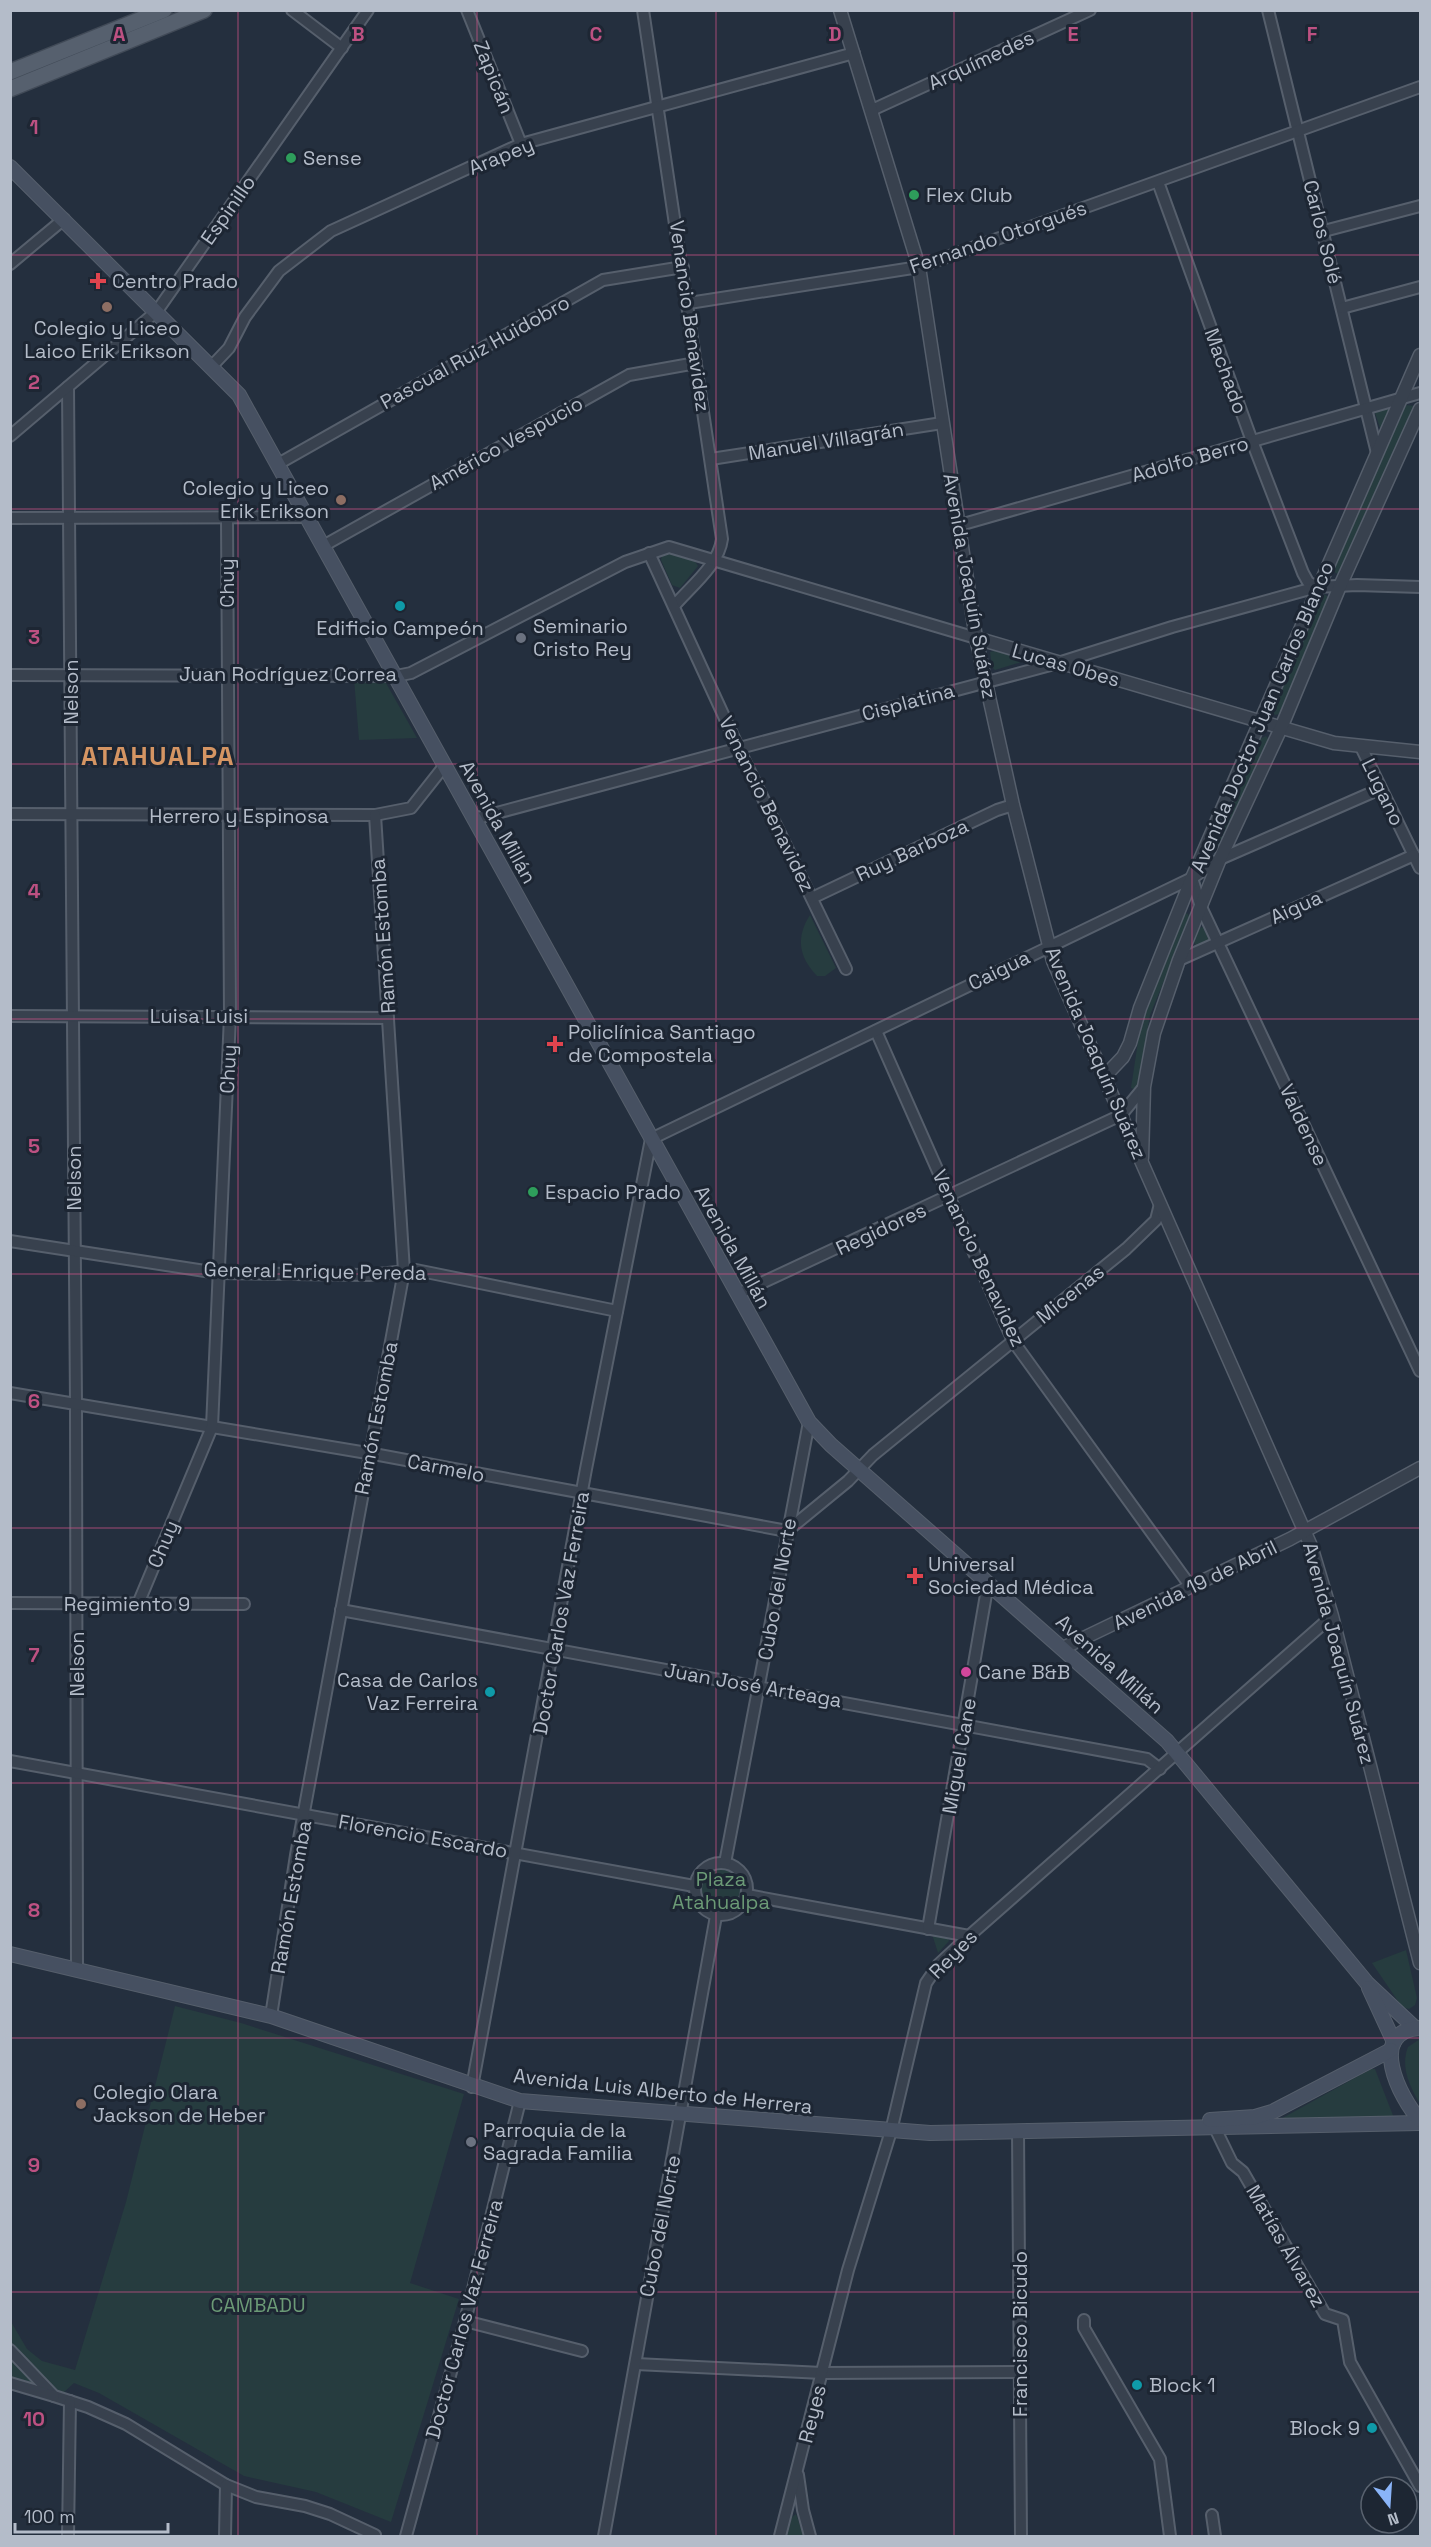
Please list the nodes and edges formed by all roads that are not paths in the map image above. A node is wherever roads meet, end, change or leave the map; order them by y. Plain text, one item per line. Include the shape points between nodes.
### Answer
1 (164, 10) edge
2 (204, 10) edge
3 (292, 10) edge
4 (368, 10) edge
5 (467, 10) edge
6 (643, 10) edge
7 (840, 10) edge
8 (1090, 10) edge
9 (1268, 10) edge
10 (342, 48) junction
11 (854, 53) junction
12 (10, 72) edge
13 (1420, 87) edge
14 (10, 89) edge
15 (659, 108) junction
16 (872, 110) junction
17 (1298, 132) junction
18 (521, 144) junction
19 (10, 167) edge
20 (1158, 182) junction
21 (1420, 206) edge
22 (64, 219) junction
23 (1324, 231) junction
24 (10, 264) edge
25 (683, 267) junction
26 (919, 267) junction
27 (1420, 287) edge
28 (689, 303) junction
29 (1342, 308) junction
30 (157, 311) junction
31 (1420, 355) edge
32 (696, 363) junction
33 (212, 366) junction
34 (68, 387) junction
35 (1420, 393) edge
36 (1403, 398) junction
37 (1365, 409) junction
38 (1420, 409) edge
39 (942, 423) junction
40 (10, 436) edge
41 (1252, 441) junction
42 (1377, 453) junction
43 (711, 459) junction
44 (278, 464) junction
45 (307, 517) junction
46 (10, 518) edge
47 (71, 518) junction
48 (227, 519) junction
49 (960, 525) junction
50 (323, 546) junction
51 (649, 553) junction
52 (714, 561) junction
53 (1340, 586) junction
54 (1317, 587) junction
55 (1420, 587) edge
56 (674, 606) junction
57 (976, 638) junction
58 (1058, 663) junction
59 (70, 674) junction
60 (227, 674) junction
61 (10, 675) edge
62 (396, 675) junction
63 (985, 681) junction
64 (1261, 723) junction
65 (1281, 728) junction
66 (1361, 747) junction
67 (739, 749) junction
68 (1420, 752) edge
69 (445, 765) junction
70 (1380, 789) junction
71 (1013, 805) junction
72 (10, 814) edge
73 (72, 814) junction
74 (229, 815) junction
75 (375, 815) junction
76 (474, 819) junction
77 (1414, 855) junction
78 (1220, 860) junction
79 (1420, 868) edge
80 (1192, 878) junction
81 (812, 897) junction
82 (1201, 907) junction
83 (1218, 943) junction
84 (1049, 945) junction
85 (1179, 960) junction
86 (846, 969) dead end
87 (10, 1016) edge
88 (73, 1016) junction
89 (230, 1016) junction
90 (388, 1018) junction
91 (876, 1032) junction
92 (1104, 1077) junction
93 (1144, 1088) junction
94 (1121, 1115) junction
95 (651, 1140) junction
96 (1142, 1162) junction
97 (951, 1197) junction
98 (1160, 1204) junction
99 (10, 1241) edge
100 (75, 1251) junction
101 (404, 1271) junction
102 (218, 1273) junction
103 (738, 1294) junction
104 (617, 1311) junction
105 (1013, 1341) junction
106 (1420, 1371) edge
107 (10, 1393) edge
108 (76, 1403) junction
109 (809, 1422) junction
110 (212, 1427) junction
111 (369, 1453) junction
112 (1420, 1468) edge
113 (860, 1469) junction
114 (582, 1493) junction
115 (787, 1531) junction
116 (1305, 1531) junction
117 (988, 1583) junction
118 (1191, 1587) junction
119 (10, 1604) edge
120 (77, 1604) junction
121 (138, 1604) junction
122 (244, 1604) dead end
123 (341, 1610) junction
124 (1332, 1616) junction
125 (1063, 1648) junction
126 (555, 1649) junction
127 (760, 1686) junction
128 (965, 1724) junction
129 (1179, 1753) junction
130 (10, 1761) edge
131 (1160, 1769) junction
132 (78, 1774) junction
133 (304, 1815) junction
134 (517, 1853) junction
135 (725, 1863) junction
136 (694, 1886) junction
137 (747, 1895) junction
138 (716, 1916) junction
139 (928, 1929) junction
140 (969, 1936) junction
141 (10, 1954) edge
142 (1420, 1963) edge
143 (77, 1969) junction
144 (1367, 1983) junction
145 (271, 2016) junction
146 (1419, 2028) edge
147 (1392, 2046) junction
148 (472, 2086) junction
149 (1324, 2086) junction
150 (520, 2101) junction
151 (681, 2115) junction
152 (1420, 2122) edge
153 (1215, 2128) junction
154 (1275, 2128) junction
155 (1116, 2130) junction
156 (891, 2131) junction
157 (1018, 2132) junction
158 (1083, 2320) dead end
159 (465, 2321) junction
160 (10, 2350) edge
161 (582, 2351) dead end
162 (636, 2364) junction
163 (1020, 2372) junction
164 (822, 2373) junction
165 (10, 2383) edge
166 (54, 2396) junction
167 (70, 2402) junction
168 (798, 2470) junction
169 (226, 2484) junction
170 (1420, 2486) edge
171 (1212, 2515) dead end
172 (375, 2535) dead end
173 (68, 2536) edge
174 (225, 2536) edge
175 (406, 2536) edge
176 (604, 2536) edge
177 (780, 2536) edge
178 (810, 2536) edge
179 (1021, 2536) edge
180 (1170, 2536) edge
181 (1215, 2536) edge

1 - 12 main road
2 - 14 main road
3 - 10 street
4 - 10 street, Espinillo
5 - 18 street, Zapicán
6 - 15 street, Venancio Benavidez
7 - 11 street, Avenida Joaquín Suárez
8 - 16 street, Arquímedes
9 - 17 street, Carlos Solé
10 - 30 street, Espinillo
11 - 15 street, Arapey
11 - 16 street, Avenida Joaquín Suárez
13 - 17 street, Fernando Otorgués
15 - 18 street, Arapey
15 - 25 street, Venancio Benavidez
16 - 26 street, Avenida Joaquín Suárez
17 - 20 street, Fernando Otorgués
17 - 23 street, Carlos Solé
18 - 33 street, Arapey via 331,231 303,251 279,270 245,317 235,340
19 - 22 main road, Avenida Millán
20 - 26 street, Fernando Otorgués
20 - 41 street, Machado
21 - 23 street
22 - 24 street
22 - 30 main road, Avenida Millán
23 - 29 street, Carlos Solé
25 - 28 street, Venancio Benavidez
25 - 44 street, Pascual Ruiz Huidobro via 603,280
26 - 28 street, Fernando Otorgués
26 - 39 street, Avenida Joaquín Suárez
27 - 29 street
28 - 32 street, Venancio Benavidez
29 - 37 street, Carlos Solé
30 - 33 main road, Avenida Millán
30 - 34 street, Espinillo
31 - 36 street, Avenida Doctor Juan Carlos Blanco
32 - 43 street, Venancio Benavidez
32 - 50 street, Américo Vespucio via 629,375
33 - 44 main road, Avenida Millán via 239,395
34 - 40 street, Espinillo
34 - 47 street, Nelson
35 - 36 street, Adolfo Berro
36 - 37 street, Adolfo Berro
36 - 42 street, Avenida Doctor Juan Carlos Blanco
37 - 41 street, Adolfo Berro
37 - 42 street, Carlos Solé
38 - 53 street, Avenida Doctor Juan Carlos Blanco
39 - 43 street, Manuel Villagrán
39 - 49 street, Avenida Joaquín Suárez
41 - 49 street, Adolfo Berro
41 - 54 street, Machado via 1303,573
42 - 54 street, Avenida Doctor Juan Carlos Blanco
43 - 52 street, Venancio Benavidez via 722,539
44 - 45 main road, Avenida Millán
45 - 48 street
45 - 50 main road, Avenida Millán
46 - 47 street
47 - 48 street
47 - 59 street, Nelson
48 - 60 street, Chuy
49 - 57 street, Avenida Joaquín Suárez
50 - 62 main road, Avenida Millán
51 - 52 street, Juan Rodríguez Correa via 669,547
51 - 56 street, Venancio Benavidez
51 - 62 street, Juan Rodríguez Correa via 624,562 411,673
52 - 56 street, Venancio Benavidez
52 - 57 street, Lucas Obes
53 - 54 street, Cisplatina
53 - 55 street, Cisplatina
53 - 65 street, Avenida Doctor Juan Carlos Blanco
54 - 58 street, Cisplatina
54 - 64 street, Avenida Doctor Juan Carlos Blanco
56 - 67 street, Venancio Benavidez
57 - 58 street, Lucas Obes
57 - 63 street, Avenida Joaquín Suárez
58 - 63 street, Cisplatina
58 - 64 street, Lucas Obes
59 - 60 street, Juan Rodríguez Correa
59 - 61 street, Juan Rodríguez Correa
59 - 73 street, Nelson
60 - 62 street, Juan Rodríguez Correa
60 - 74 street, Chuy
62 - 69 main road, Avenida Millán
63 - 67 street, Cisplatina
63 - 71 street, Avenida Joaquín Suárez
64 - 65 street, Lucas Obes
64 - 80 street, Avenida Doctor Juan Carlos Blanco
65 - 66 street, Lucas Obes
65 - 78 street, Avenida Doctor Juan Carlos Blanco
66 - 68 street, Lucas Obes
66 - 70 street, Lugano
67 - 76 street, Cisplatina
67 - 81 street, Venancio Benavidez
69 - 75 street, Herrero y Espinosa via 411,808
69 - 76 main road, Avenida Millán
70 - 77 street, Lugano
70 - 78 street, Caigua
71 - 81 street, Ruy Barboza
71 - 84 street, Avenida Joaquín Suárez
72 - 73 street, Herrero y Espinosa
73 - 74 street, Herrero y Espinosa
73 - 88 street, Nelson
74 - 75 street, Herrero y Espinosa
74 - 89 street, Chuy
75 - 90 street, Ramón Estomba
76 - 95 main road, Avenida Millán
77 - 79 street, Lugano
77 - 83 street, Aigua
78 - 80 street, Caigua
78 - 82 street, Avenida Doctor Juan Carlos Blanco
80 - 82 street, Valdense
80 - 84 street, Caigua
80 - 92 street, Avenida Doctor Juan Carlos Blanco via 1123,1058
81 - 86 street, Venancio Benavidez
82 - 83 street, Valdense
82 - 85 street, Avenida Doctor Juan Carlos Blanco
83 - 85 street, Aigua
83 - 106 street, Valdense
84 - 91 street, Caigua
84 - 92 street, Avenida Joaquín Suárez
85 - 93 street, Avenida Doctor Juan Carlos Blanco via 1154,1033
87 - 88 street, Luisa Luisi
88 - 89 street, Luisa Luisi
88 - 100 street, Nelson
89 - 90 street, Luisa Luisi
89 - 102 street, Chuy
90 - 101 street, Ramón Estomba
91 - 95 street, Caigua
91 - 97 street, Venancio Benavidez
92 - 94 street, Avenida Joaquín Suárez
93 - 94 street
93 - 96 street, Avenida Doctor Juan Carlos Blanco
94 - 96 street, Avenida Joaquín Suárez
94 - 97 street, Regidores
95 - 103 main road, Avenida Millán
95 - 104 street, Doctor Carlos Vaz Ferreira
96 - 98 street, Avenida Joaquín Suárez
97 - 103 street, Regidores
97 - 105 street, Venancio Benavidez
98 - 105 street, Micenas via 1156,1220 1149,1228
98 - 116 street, Avenida Joaquín Suárez
99 - 100 street, General Enrique Pereda
100 - 102 street, General Enrique Pereda
100 - 108 street, Nelson
101 - 102 street, General Enrique Pereda via 369,1275
101 - 104 street, General Enrique Pereda via 424,1271
101 - 111 street, Ramón Estomba
102 - 110 street, Chuy
103 - 109 main road, Avenida Millán
104 - 114 street, Doctor Carlos Vaz Ferreira
105 - 113 street, Micenas
105 - 118 street, Venancio Benavidez
107 - 108 street, Carmelo
108 - 110 street, Carmelo
108 - 120 street, Nelson
109 - 113 main road, Avenida Millán
109 - 115 street, Cubo del Norte
110 - 111 street, Carmelo
110 - 121 street, Chuy
111 - 114 street, Carmelo
111 - 123 street, Ramón Estomba
112 - 116 street, Avenida 19 de Abril
113 - 115 street
113 - 117 main road, Avenida Millán
114 - 115 street, Carmelo
114 - 126 street, Doctor Carlos Vaz Ferreira
115 - 127 street, Cubo del Norte
116 - 118 street, Avenida 19 de Abril
116 - 124 street, Avenida Joaquín Suárez
117 - 125 main road, Avenida Millán
117 - 128 street, Miguel Cane
118 - 125 street, Avenida 19 de Abril
119 - 120 street, Regimiento 9
120 - 121 street, Regimiento 9
120 - 132 street, Nelson
121 - 122 street, Regimiento 9
123 - 126 street, Juan José Arteaga
123 - 133 street, Ramón Estomba
124 - 129 street, Reyes
124 - 142 street, Avenida Joaquín Suárez
125 - 129 main road, Avenida Millán
126 - 127 street, Juan José Arteaga
126 - 134 street, Doctor Carlos Vaz Ferreira
127 - 128 street, Juan José Arteaga
127 - 135 street, Cubo del Norte
128 - 131 street, Juan José Arteaga via 1147,1759
128 - 139 street, Miguel Cane
129 - 131 street, Reyes
129 - 144 main road, Avenida Millán
130 - 132 street, Florencio Escardo
131 - 140 street, Reyes
132 - 133 street, Florencio Escardo
132 - 143 street, Nelson
133 - 134 street, Florencio Escardo
133 - 145 street, Ramón Estomba
134 - 136 street, Florencio Escardo
134 - 148 street, Doctor Carlos Vaz Ferreira
135 - 136 street via 706,1867
135 - 137 street via 744,1877
136 - 138 street via 699,1905
137 - 138 street via 737,1911
137 - 139 street
138 - 151 street, Cubo del Norte
139 - 140 street
140 - 156 street, Reyes via 939,1964 926,1983
141 - 143 main road, Avenida Luis Alberto de Herrera
143 - 145 main road, Avenida Luis Alberto de Herrera
144 - 146 main road, Avenida Millán
144 - 147 main road, Avenida Millán
145 - 148 main road, Avenida Luis Alberto de Herrera
146 - 147 main road, Avenida Luis Alberto de Herrera
147 - 149 main road, Avenida Luis Alberto de Herrera
147 - 152 main road, Avenida Millán via 1395,2079
148 - 150 main road, Avenida Luis Alberto de Herrera
149 - 154 main road via 1276,2119
149 - 155 main road, Avenida Luis Alberto de Herrera via 1255,2117
150 - 151 main road, Avenida Luis Alberto de Herrera
150 - 159 street, Doctor Carlos Vaz Ferreira
151 - 156 main road, Avenida Luis Alberto de Herrera
151 - 162 street, Cubo del Norte
152 - 154 main road, Avenida Luis Alberto de Herrera
153 - 154 main road, Avenida Luis Alberto de Herrera
153 - 155 main road, Avenida Luis Alberto de Herrera
153 - 170 street, Matías Álvarez via 1232,2163 1243,2172 1325,2314 1343,2320 1350,2362
155 - 157 main road, Avenida Luis Alberto de Herrera
156 - 157 main road, Avenida Luis Alberto de Herrera
156 - 164 street, Reyes via 848,2270
157 - 163 street, Francisco Bicudo
158 - 180 street via 1084,2328 1161,2459
159 - 161 street
159 - 175 street, Doctor Carlos Vaz Ferreira
160 - 166 street
162 - 164 street
162 - 176 street, Cubo del Norte
163 - 164 street
163 - 179 street, Francisco Bicudo
164 - 168 street, Reyes
165 - 166 street
166 - 167 street
167 - 169 street via 126,2424
167 - 173 street
168 - 177 street, Reyes
168 - 178 street, Reyes
169 - 172 street via 256,2497 330,2514
169 - 174 street
171 - 181 street

